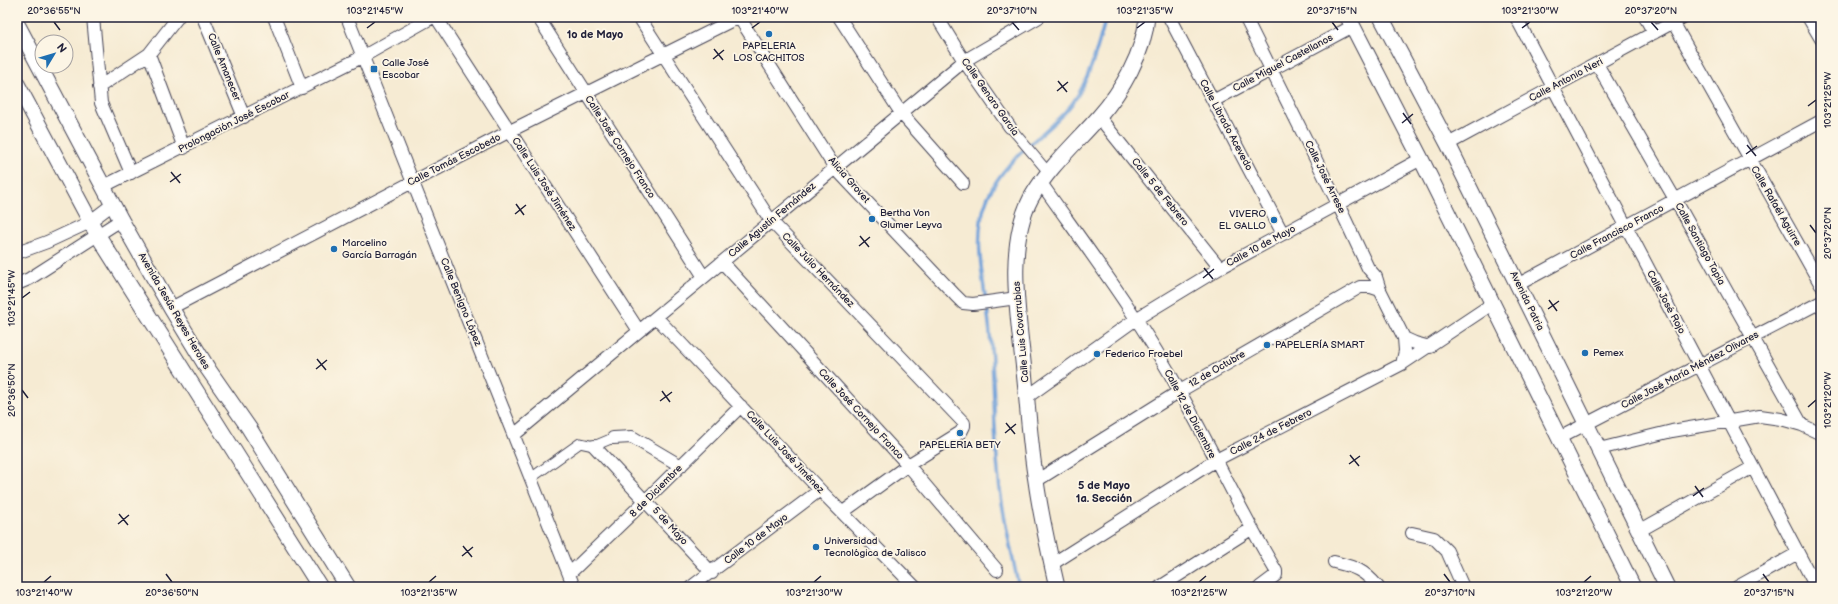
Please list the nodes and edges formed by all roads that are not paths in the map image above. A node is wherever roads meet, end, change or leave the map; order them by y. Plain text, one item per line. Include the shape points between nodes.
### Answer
1 (93, 17) edge
2 (178, 17) edge
3 (203, 17) edge
4 (274, 17) edge
5 (346, 17) edge
6 (436, 17) edge
7 (538, 17) edge
8 (639, 17) edge
9 (739, 17) edge
10 (839, 17) edge
11 (937, 17) edge
12 (1038, 17) edge
13 (1147, 17) edge
14 (1169, 17) edge
15 (1244, 17) edge
16 (1381, 17) edge
17 (1516, 17) edge
18 (1645, 17) edge
19 (1808, 17) edge
20 (426, 18) edge
21 (1678, 20) edge
22 (1350, 21) edge
23 (17, 24) edge
24 (1654, 33) junction
25 (1821, 39) edge
26 (149, 54) junction
27 (663, 54) junction
28 (362, 57) junction
29 (964, 61) junction
30 (1597, 64) junction
31 (1271, 69) junction
32 (17, 84) edge
33 (99, 87) junction
34 (1553, 87) junction
35 (302, 88) junction
36 (585, 93) junction
37 (1213, 101) junction
38 (901, 113) junction
39 (244, 117) junction
40 (1099, 117) junction
41 (1821, 121) edge
42 (1010, 127) joint
43 (510, 131) junction
44 (1448, 144) junction
45 (184, 148) junction
46 (1421, 159) junction
47 (1750, 161) junction
48 (836, 168) junction
49 (131, 173) junction
50 (1045, 178) junction
51 (413, 181) junction
52 (963, 183) dead end
53 (104, 186) junction
54 (1676, 201) junction
55 (113, 204) junction
56 (1338, 204) junction
57 (121, 220) junction
58 (771, 221) junction
59 (94, 228) junction
60 (1626, 228) junction
61 (1283, 234) junction
62 (17, 253) edge
63 (722, 262) junction
64 (1220, 268) junction
65 (1368, 268) junction
66 (704, 277) junction
67 (17, 284) edge
68 (1519, 284) junction
69 (1821, 285) edge
70 (1360, 287) junction
71 (1380, 290) junction
72 (1010, 299) junction
73 (1821, 302) edge
74 (1492, 304) junction
75 (171, 308) junction
76 (656, 317) junction
77 (1136, 319) junction
78 (639, 331) junction
79 (1752, 337) junction
80 (1404, 338) junction
81 (1430, 347) junction
82 (1402, 364) junction
83 (1700, 365) junction
84 (1180, 391) junction
85 (1027, 397) junction
86 (741, 406) junction
87 (1729, 421) junction
88 (1587, 424) junction
89 (1802, 425) junction
90 (1821, 434) edge
91 (514, 435) junction
92 (613, 438) joint
93 (1559, 438) junction
94 (594, 446) junction
95 (1599, 449) junction
96 (1216, 460) junction
97 (908, 465) junction
98 (681, 466) junction
99 (1753, 467) junction
100 (531, 478) junction
101 (1036, 481) junction
102 (820, 490) junction
103 (646, 500) junction
104 (843, 512) junction
105 (1251, 529) junction
106 (1639, 531) junction
107 (1412, 533) dead end
108 (1798, 553) junction
109 (1334, 562) dead end
110 (1052, 564) junction
111 (997, 570) dead end
112 (712, 572) junction
113 (569, 574) junction
114 (320, 587) edge
115 (348, 587) edge
116 (574, 587) edge
117 (691, 587) edge
118 (915, 587) edge
119 (1057, 587) edge
120 (1160, 587) edge
121 (1260, 587) edge
122 (1378, 587) edge
123 (1463, 587) edge
124 (1633, 587) edge
125 (1667, 587) edge
126 (1737, 587) edge
127 (1816, 587) edge

1 - 33 street
2 - 26 street
3 - 39 street, Calle Amanecer
4 - 35 street
5 - 28 street, Calle Benigno López
6 - 43 street, Calle Luis José Jiménez
7 - 36 street, Calle José Cornejo Franco
8 - 27 street, Calle Julio Hernández
9 - 27 street, Calle Tomás Escobedo
9 - 48 street, Alicia Grovet
10 - 38 street
11 - 29 street, Calle Genaro García
12 - 29 street, Calle Agustín Fernández
13 - 40 street, Calle Luis Covarrubias via 1142,43 1134,63
14 - 37 street, Calle Librado Acevedo
15 - 31 street, Calle José Arrese
16 - 44 street, Avenida Patria
17 - 34 street, Calle José Rojo
18 - 24 street
19 - 25 street
20 - 28 street
21 - 24 street, Calle Antonio Neri
21 - 47 street, Calle Rafaél Aguirre
22 - 31 street, Calle Miguel Castellanos
22 - 46 street
23 - 53 street, Avenida Jesús Reyes Heroles
24 - 30 street, Calle Antonio Neri
26 - 33 street
26 - 45 street
27 - 36 street, Calle Tomás Escobedo
27 - 58 street, Calle Julio Hernández
28 - 35 street, Prolongación José Escobar
28 - 51 street, Calle Benigno López
29 - 38 street, Calle Agustín Fernández
29 - 42 street, Calle Genaro García
30 - 34 street, Calle Antonio Neri
30 - 54 street, Calle Santiago Tapia
31 - 37 street, Calle Miguel Castellanos
31 - 56 street, Calle José Arrese
32 - 59 street
33 - 49 street via 104,112
34 - 44 street, Calle Antonio Neri
34 - 60 street, Calle José Rojo
35 - 39 street, Prolongación José Escobar
36 - 43 street, Calle Tomás Escobedo
36 - 66 street, Calle José Cornejo Franco
37 - 61 street, Calle Librado Acevedo
38 - 48 street, Calle Agustín Fernández
38 - 52 street
39 - 45 street, Prolongación José Escobar
40 - 50 street, Calle Luis Covarrubias
40 - 64 street, Calle 5 de Febrero
41 - 47 street, Calle Francisco Franco
42 - 50 street, Calle Genaro García via 1036,159
43 - 51 street, Calle Tomás Escobedo
43 - 78 street, Calle Luis José Jiménez
44 - 68 street, Avenida Patria
45 - 49 street, Prolongación José Escobar
46 - 56 street, Calle 10 de Mayo
46 - 74 street
47 - 54 street, Calle Francisco Franco
47 - 69 street, Calle Rafaél Aguirre
48 - 58 street, Calle Agustín Fernández
48 - 72 street, Alicia Grovet via 963,303
49 - 53 street, Prolongación José Escobar
50 - 72 street, Calle Luis Covarrubias via 1024,215
50 - 77 street, Calle 12 de Diciembre
51 - 75 street, Calle Tomás Escobedo
51 - 91 street, Calle Benigno López
53 - 55 street, Avenida Jesús Reyes Heroles
54 - 60 street, Calle Francisco Franco
54 - 79 street, Calle Santiago Tapia
55 - 57 street, Avenida Jesús Reyes Heroles
55 - 59 street
56 - 61 street, Calle 10 de Mayo
56 - 65 street, Calle José Arrese
57 - 59 street
57 - 75 street, Avenida Jesús Reyes Heroles
58 - 63 street, Calle Agustín Fernández
58 - 97 street, Calle Julio Hernández via 961,419 964,426 961,432
59 - 62 street
59 - 67 street via 29,279
59 - 114 street
60 - 68 street, Calle Francisco Franco
60 - 83 street, Calle José Rojo
61 - 64 street, Calle 10 de Mayo
63 - 66 street, Calle Agustín Fernández
63 - 97 street, Calle José Cornejo Franco
64 - 77 street, Calle 10 de Mayo
65 - 70 street
65 - 71 street, Calle José Arrese via 1376,277
66 - 76 street, Calle Agustín Fernández
68 - 88 street, Avenida Patria
70 - 71 street
70 - 84 street, 12 de Octubre
71 - 80 street, Calle José Arrese
72 - 85 street, Calle Luis Covarrubias
73 - 79 street, Calle José María Méndez Olivares
74 - 81 street, Calle 24 de Febrero
74 - 93 street
75 - 115 street, Avenida Jesús Reyes Heroles
76 - 78 street, Calle Agustín Fernández
76 - 86 street, Calle Luis José Jiménez
77 - 84 street, Calle 12 de Diciembre
77 - 85 street, Calle 10 de Mayo
78 - 91 street, Calle Agustín Fernández
79 - 83 street, Calle José María Méndez Olivares
79 - 89 street, Calle Santiago Tapia
80 - 81 street
80 - 82 street, Calle José Arrese
81 - 82 street, Calle 24 de Febrero
82 - 96 street, Calle 24 de Febrero
83 - 87 street, Calle José Rojo
83 - 88 street, Calle José María Méndez Olivares
84 - 96 street, Calle 12 de Diciembre
84 - 101 street, 12 de Octubre
85 - 101 street, Calle Luis Covarrubias
86 - 98 street, 8 de Diciembre
86 - 102 street, Calle Luis José Jiménez
87 - 89 street via 1760,416
87 - 95 street via 1672,431
87 - 99 street, Calle José Rojo
88 - 93 street, Calle José María Méndez Olivares
88 - 95 street, Avenida Patria
89 - 90 street
91 - 100 street, Calle Benigno López
92 - 94 street
92 - 98 street via 632,436
93 - 124 street
94 - 100 street via 580,443
94 - 103 street, 5 de Mayo
95 - 106 street, Avenida Patria
96 - 105 street, Calle 12 de Diciembre
96 - 110 street, Calle 24 de Febrero
97 - 104 street
97 - 111 street, Calle José Cornejo Franco
98 - 103 street, 8 de Diciembre
99 - 106 street
99 - 108 street, Calle José Rojo
100 - 113 street, Calle Benigno López
101 - 110 street, Calle Luis Covarrubias
102 - 104 street, Calle Luis José Jiménez
102 - 112 street, Calle 10 de Mayo
103 - 112 street, 5 de Mayo
103 - 113 street, 8 de Diciembre
104 - 118 street, Calle Luis José Jiménez
105 - 120 street
105 - 121 street, Calle 12 de Diciembre via 1276,571 1276,575
106 - 125 street, Avenida Patria
107 - 123 street via 1434,538 1447,551
108 - 126 street
108 - 127 street, Calle José Rojo
109 - 122 street via 1358,568 1370,576
110 - 119 street, Calle Luis Covarrubias
112 - 117 street, Calle 10 de Mayo
113 - 116 street, Calle Benigno López

